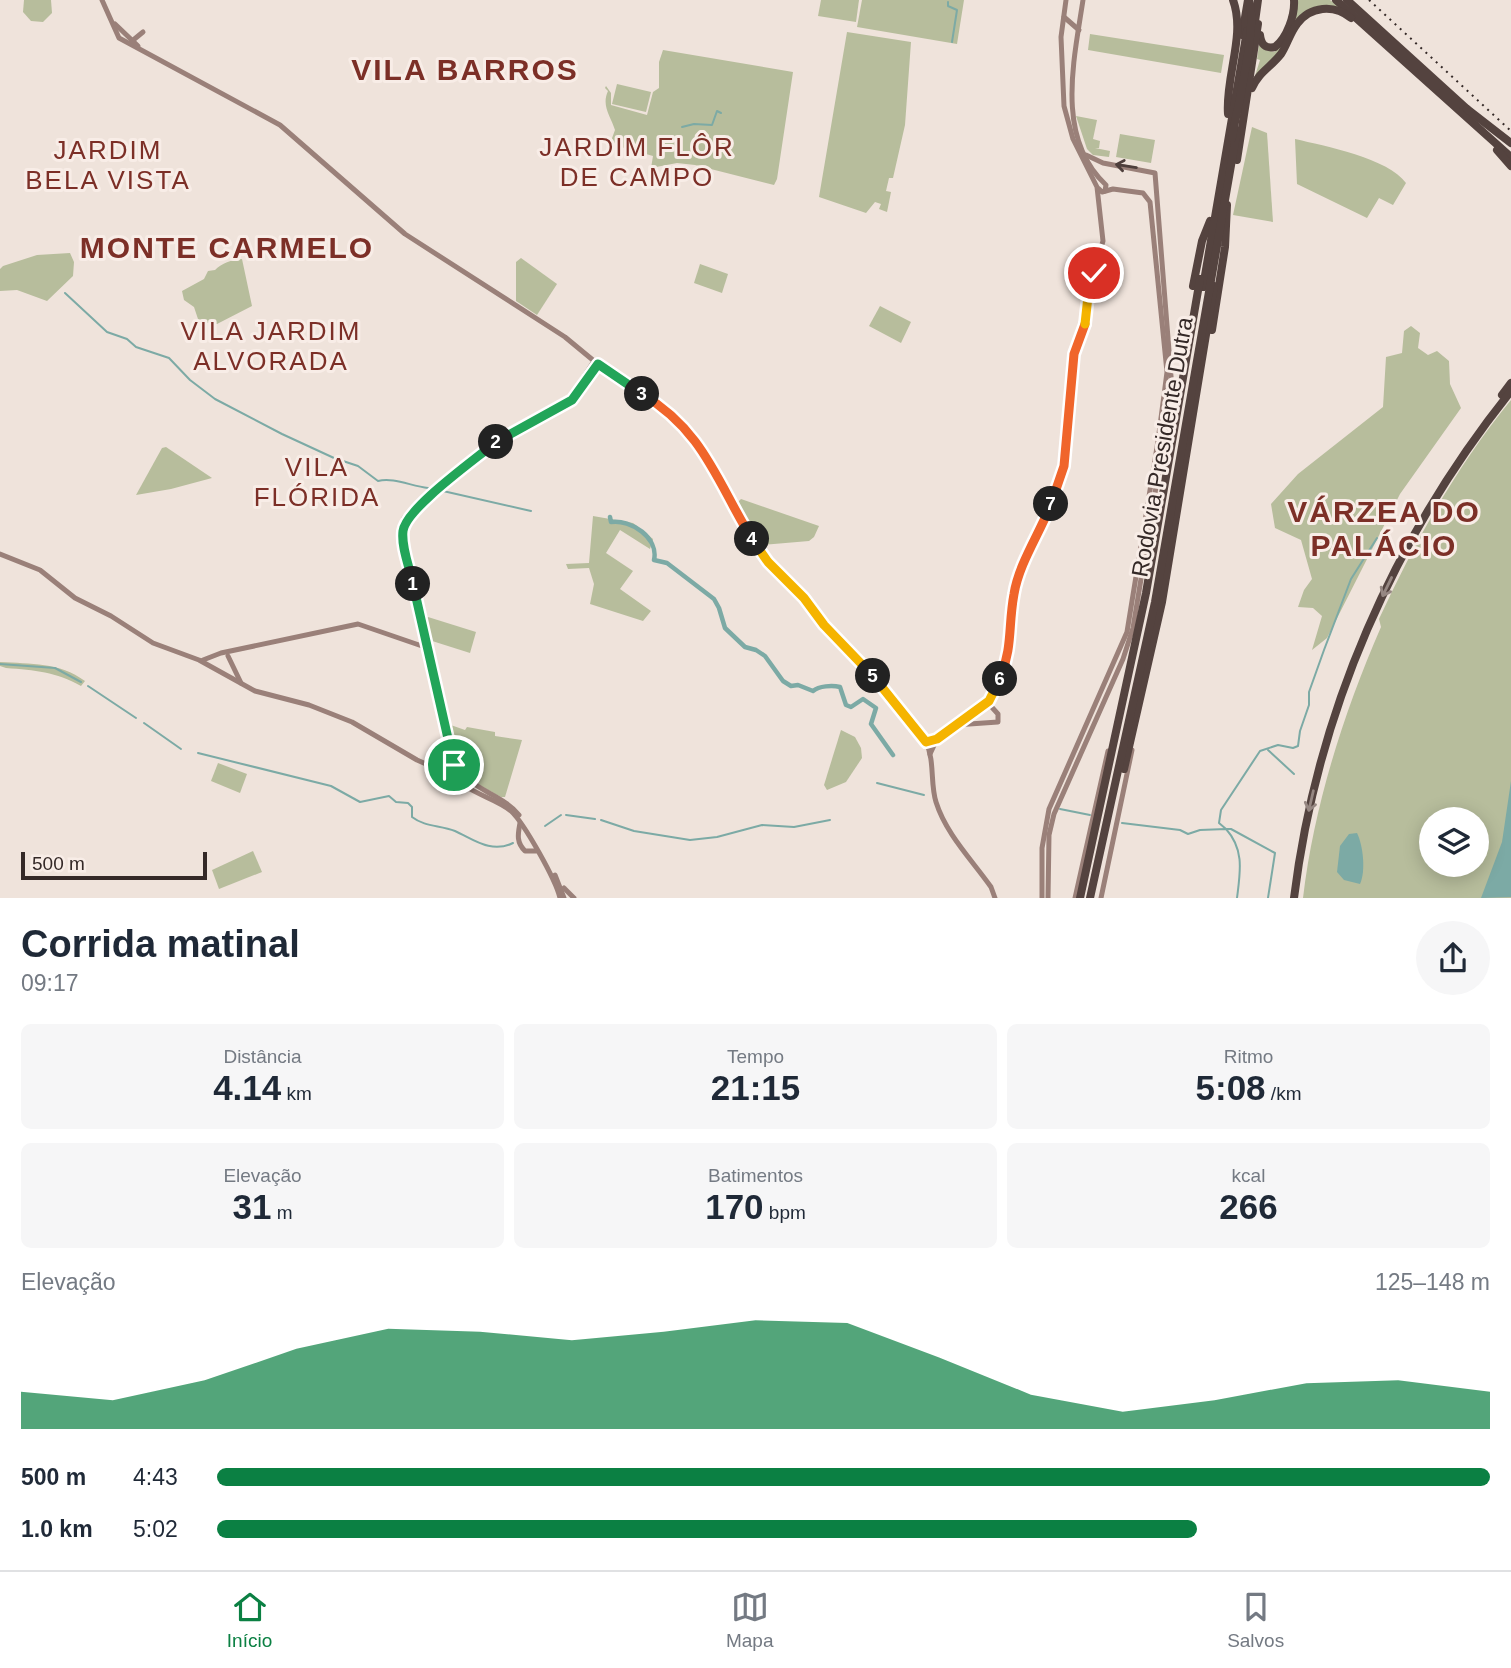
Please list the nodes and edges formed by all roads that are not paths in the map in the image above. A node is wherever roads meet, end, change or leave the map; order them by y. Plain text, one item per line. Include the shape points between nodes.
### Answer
1 (102, 0) edge
2 (1066, 0) edge
3 (1083, 0) edge
4 (1233, 0) edge
5 (1254, 0) edge
6 (1294, 0) edge
7 (1336, 0) edge
8 (1349, 0) edge
9 (1064, 17) junction
10 (112, 21) junction
11 (1259, 21) junction
12 (1079, 30) junction
13 (143, 32) dead end
14 (119, 38) junction
15 (133, 43) junction
16 (1390, 48) junction
17 (1250, 51) junction
18 (152, 55) junction
19 (1062, 59) junction
20 (1074, 68) junction
21 (1062, 83) junction
22 (1071, 89) junction
23 (1246, 111) junction
24 (1466, 112) junction
25 (1228, 114) junction
26 (1511, 143) edge
27 (1240, 148) junction
28 (1511, 150) edge
29 (1086, 155) junction
30 (1511, 157) edge
31 (1511, 166) edge
32 (1220, 185) junction
33 (1097, 187) junction
34 (1105, 191) junction
35 (1101, 208) junction
36 (596, 363) junction
37 (1511, 383) edge
38 (1511, 391) edge
39 (1430, 506) junction
40 (0, 554) edge
41 (424, 644) junction
42 (226, 656) junction
43 (200, 660) junction
44 (218, 669) junction
45 (241, 682) junction
46 (1143, 689) junction
47 (988, 702) junction
48 (982, 707) junction
49 (993, 710) junction
50 (968, 716) junction
51 (979, 724) junction
52 (955, 725) junction
53 (1090, 725) junction
54 (937, 739) junction
55 (928, 744) junction
56 (930, 754) junction
57 (433, 768) junction
58 (1070, 768) junction
59 (454, 776) junction
60 (472, 783) junction
61 (462, 784) junction
62 (1049, 809) junction
63 (1051, 822) junction
64 (520, 823) junction
65 (536, 851) junction
66 (561, 885) junction
67 (565, 898) edge
68 (574, 898) edge
69 (995, 898) edge
70 (1042, 898) edge
71 (1048, 898) edge
72 (1085, 898) edge
73 (1101, 898) edge
74 (1294, 898) edge

1 - 10 main road
2 - 9 main road
3 - 12 main road
4 - 25 highway via 1237,28
5 - 11 highway, Rodovia Presidente Dutra
5 - 17 highway, Rodovia Presidente Dutra
5 - 25 highway
5 - 32 highway, Rodovia Presidente Dutra
5 - 32 highway, bridge
6 - 11 highway via 1284,36 1275,47 1262,43
7 - 16 highway
8 - 24 highway
9 - 12 main road
9 - 19 main road
10 - 14 main road
10 - 15 main road
11 - 23 highway, Rodovia Presidente Dutra
12 - 20 main road
13 - 15 main road
14 - 15 main road
14 - 18 main road
15 - 18 main road
16 - 23 highway via 1341,11 1326,8 1310,13 1297,23 1282,52 1257,79
16 - 24 highway
17 - 27 highway
17 - 72 highway, Rodovia Presidente Dutra via 1155,602
18 - 36 main road via 280,125 405,234 541,320
19 - 20 main road via 1066,71
19 - 21 main road
20 - 22 main road
21 - 22 main road via 1068,76
21 - 33 main road via 1073,139
22 - 29 main road via 1071,113
23 - 27 highway, Rodovia Presidente Dutra
24 - 26 highway
24 - 28 highway
24 - 30 highway
24 - 31 highway
25 - 72 highway via 1210,221 1197,263 1146,593
27 - 46 highway, Rodovia Presidente Dutra
29 - 34 main road via 1106,185
53 -> 29 main road via 1133,628 1173,376 1155,173
32 - 72 highway, Rodovia Presidente Dutra via 1146,621
33 - 34 main road
33 - 35 main road
34 - 35 main road
34 - 53 main road via 1143,193 1150,202 1167,383 1127,632
35 - 47 main road via 1103,242 1089,287 1087,319 1074,354 1063,469 1018,579 1010,653
36 - 41 main road via 576,397 501,439 406,523 403,538
36 - 41 main road via 571,396 497,437 438,484 402,521 399,539
36 - 55 main road via 689,430 757,546
37 - 39 highway via 1458,456
38 - 39 highway
39 -> 74 highway via 1379,603 1341,696 1318,770
40 - 43 main road via 43,568 75,598 147,640
41 - 42 main road via 358,624
41 - 59 main road
41 - 60 main road via 454,765
42 - 43 main road
42 - 44 main road
42 - 44 main road
42 - 45 main road
43 - 44 main road
44 - 45 main road
45 - 57 main road via 255,691 381,734
46 - 72 highway, Rodovia Presidente Dutra
46 - 73 main road
47 - 48 main road
47 - 49 main road
48 - 49 main road
48 - 50 main road
49 - 51 main road via 998,722
50 - 51 main road
50 - 52 main road
51 - 52 main road
52 - 54 main road
53 - 58 main road
54 - 55 main road
54 - 56 main road
55 - 56 main road
56 - 69 main road via 933,788 942,816
57 - 59 main road
57 - 61 main road
58 - 62 main road
58 - 63 main road via 1068,787
59 - 60 main road
59 - 61 main road
60 - 66 main road via 515,810
61 - 64 main road via 508,809
62 - 63 main road
62 - 70 main road via 1042,848
63 - 71 main road
64 - 65 main road
64 - 65 main road via 521,846
65 - 67 main road
66 - 67 main road
66 - 68 main road

